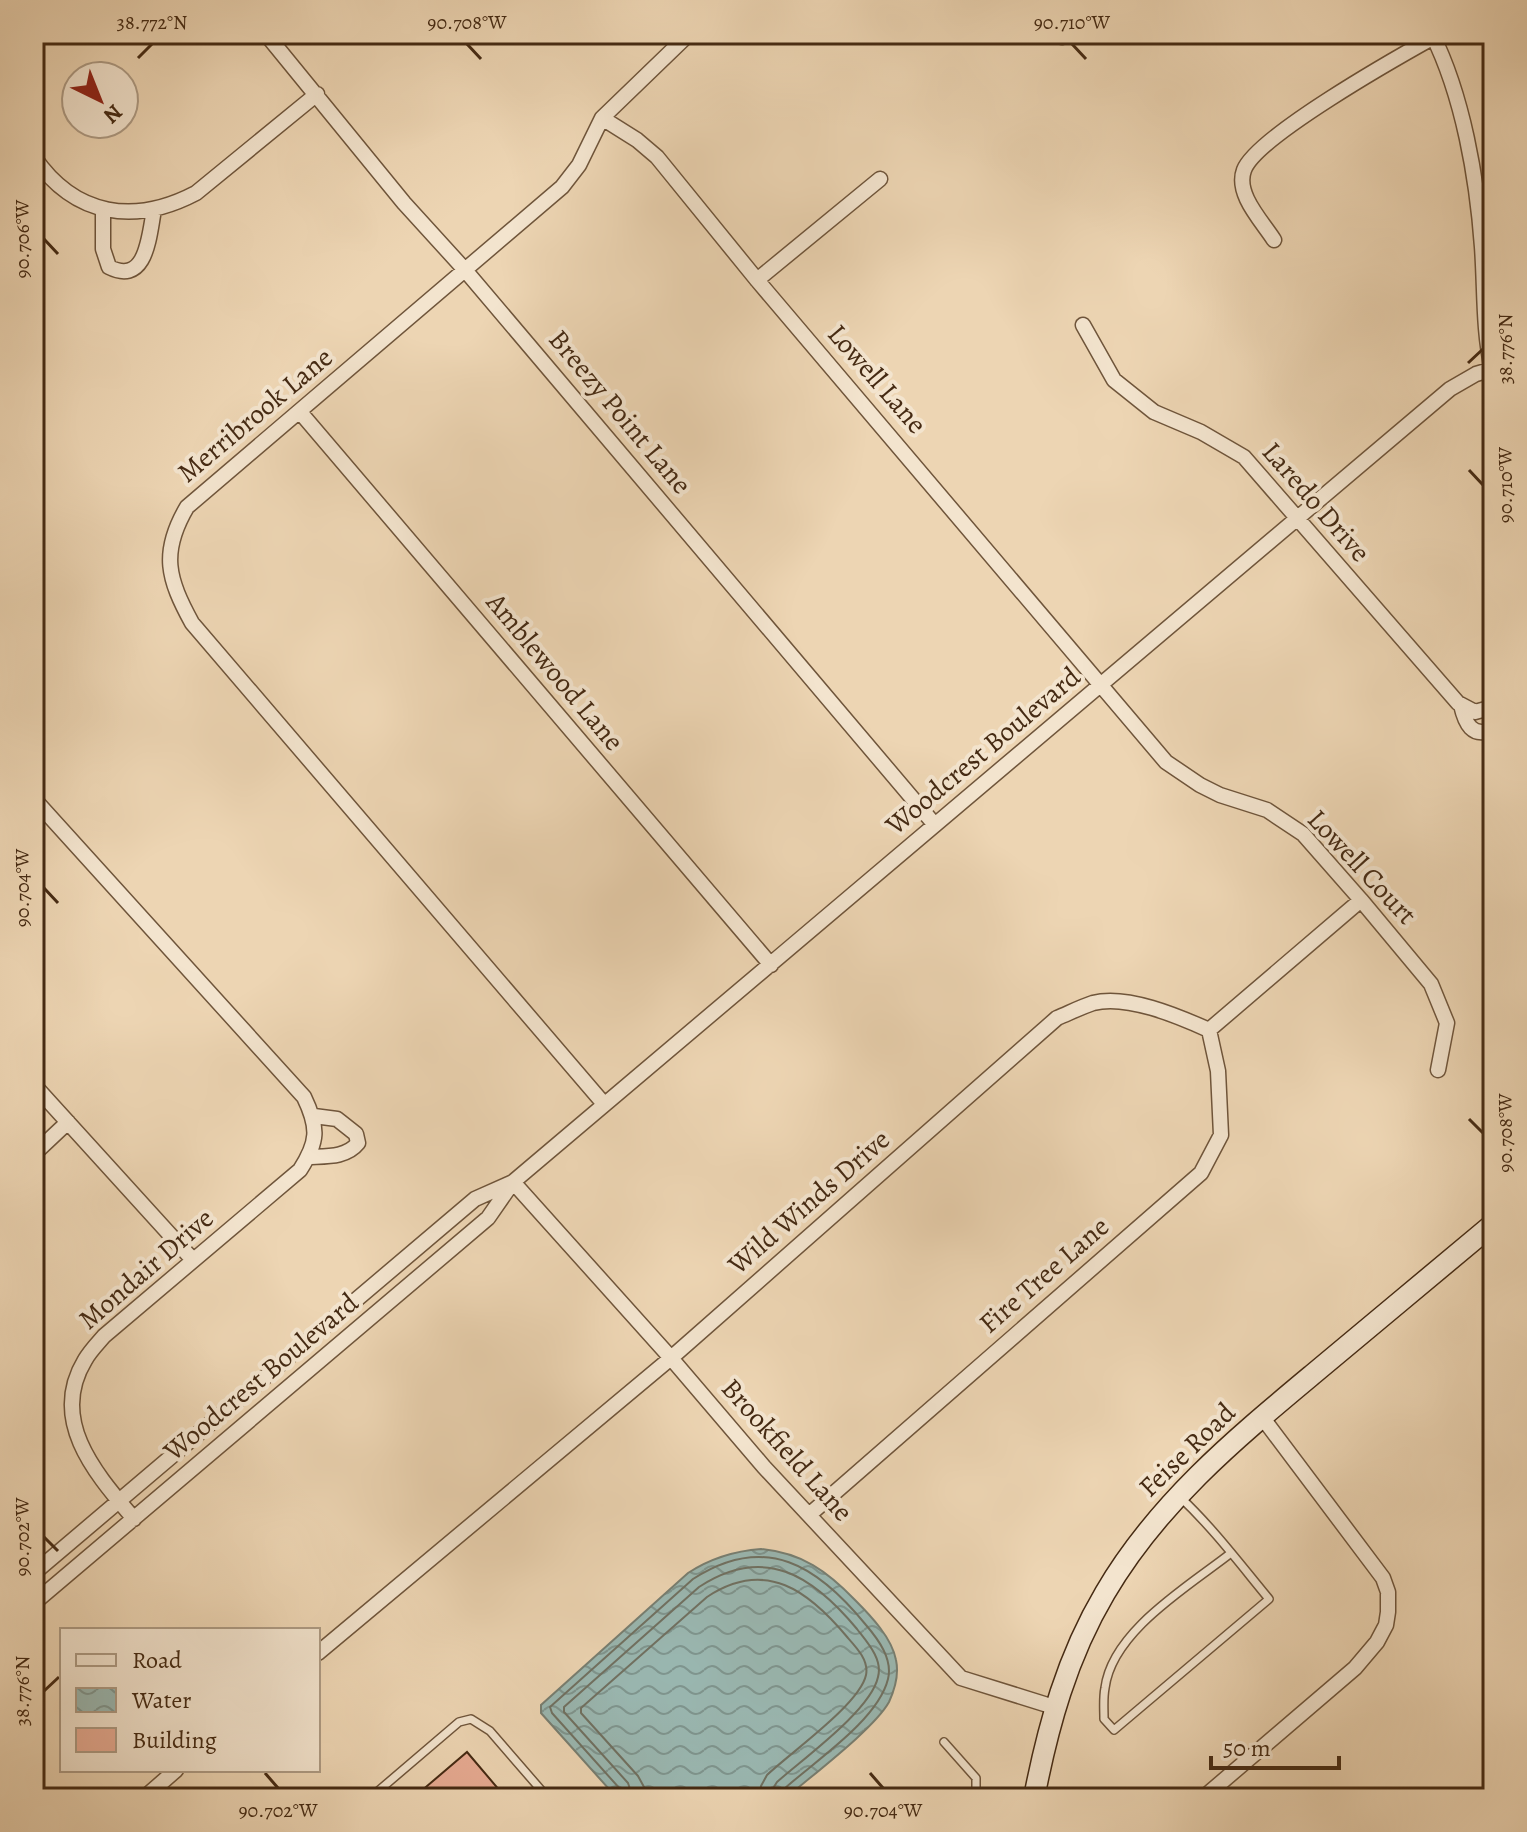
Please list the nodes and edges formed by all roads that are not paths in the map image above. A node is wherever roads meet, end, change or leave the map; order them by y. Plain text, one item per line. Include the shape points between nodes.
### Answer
1 (266, 34) edge
2 (689, 34) edge
3 (1433, 36) edge
4 (317, 94) junction
5 (602, 118) junction
6 (34, 157) edge
7 (880, 179) dead end
8 (103, 209) junction
9 (154, 210) junction
10 (1274, 240) dead end
11 (465, 270) junction
12 (757, 280) junction
13 (1083, 325) dead end
14 (1493, 369) edge
15 (300, 412) junction
16 (1298, 518) junction
17 (1101, 685) junction
18 (1461, 705) junction
19 (1493, 707) edge
20 (1493, 729) edge
21 (34, 799) edge
22 (935, 825) junction
23 (1361, 900) junction
24 (771, 965) junction
25 (1209, 1030) junction
26 (1438, 1070) dead end
27 (34, 1085) edge
28 (604, 1104) junction
29 (314, 1116) junction
30 (68, 1122) junction
31 (34, 1154) edge
32 (308, 1157) junction
33 (513, 1182) junction
34 (1493, 1224) edge
35 (193, 1260) junction
36 (671, 1358) junction
37 (1262, 1417) junction
38 (1178, 1495) junction
39 (119, 1501) junction
40 (809, 1515) junction
41 (134, 1519) junction
42 (1231, 1553) junction
43 (34, 1573) edge
44 (34, 1603) edge
45 (320, 1651) edge
46 (1054, 1707) junction
47 (944, 1742) dead end
48 (174, 1772) edge
49 (144, 1798) edge
50 (370, 1798) edge
51 (548, 1798) edge
52 (976, 1798) edge
53 (1034, 1798) edge
54 (1203, 1798) edge

1 - 4 street, Breezy Point Lane
2 - 5 street, Merribrook Lane
3 - 10 street via 1279,135 1244,169 1242,191
3 - 14 street via 1452,79 1466,137
4 - 9 street via 196,193
4 - 11 street, Breezy Point Lane
5 - 11 street, Merribrook Lane via 562,187
5 - 12 street, Lowell Lane via 657,157
6 - 8 street via 67,192
7 - 12 street
8 - 9 street
8 - 9 street via 103,249 109,267 118,271 140,263
11 - 15 street, Merribrook Lane
11 - 22 street, Breezy Point Lane
12 - 17 street, Lowell Lane
13 - 16 street, Laredo Drive via 1114,380 1154,412 1244,457
14 - 16 street, Woodcrest Boulevard via 1450,389
15 - 24 street, Amblewood Lane
15 - 28 street, Merribrook Lane via 187,507 168,555 174,591 192,623
16 - 17 street, Woodcrest Boulevard
16 - 18 street, Laredo Drive
17 - 22 street, Woodcrest Boulevard
17 - 23 street, Lowell Court via 1166,762 1200,785 1267,810 1303,834
18 - 19 street via 1475,712
18 - 20 street, Laredo Drive via 1465,724 1474,731
21 - 29 street via 304,1097
22 - 24 street, Woodcrest Boulevard
23 - 25 street
23 - 26 street, Lowell Court via 1431,984 1447,1023
24 - 28 street, Woodcrest Boulevard
25 - 36 street, Wild Winds Drive via 1174,1014 1122,1002 1095,1002 1057,1018
25 - 40 street, Fire Tree Lane via 1218,1071 1221,1135 1201,1173
27 - 30 street
28 - 33 street, Woodcrest Boulevard
29 - 32 street via 316,1137
29 - 32 street via 337,1119 356,1134 358,1143 337,1156
30 - 31 street
30 - 35 street
32 - 35 street, Mondair Drive via 300,1170
33 - 36 street, Brookfield Lane
33 - 39 street, Woodcrest Boulevard via 475,1199
33 - 41 street, Woodcrest Boulevard via 488,1218
34 - 37 main road, Feise Road
35 - 39 street, Mondair Drive via 104,1336 84,1361 73,1392 74,1426 86,1458
36 - 40 street, Brookfield Lane
36 - 45 street, Wild Winds Drive
37 - 38 main road, Feise Road
37 - 54 street via 1376,1565 1388,1592 1386,1625 1355,1668
38 - 42 lane
38 - 46 main road, Feise Road via 1103,1595
39 - 41 street, Mondair Drive
39 - 43 street, Woodcrest Boulevard
40 - 46 street, Brookfield Lane via 961,1678
41 - 44 street, Woodcrest Boulevard
42 - 42 lane via 1269,1599 1114,1730 1104,1719 1105,1685 1121,1646 1139,1625
46 - 53 main road, Feise Road
47 - 52 lane via 976,1778
48 - 49 street
50 - 51 lane via 459,1722 471,1719 490,1731

